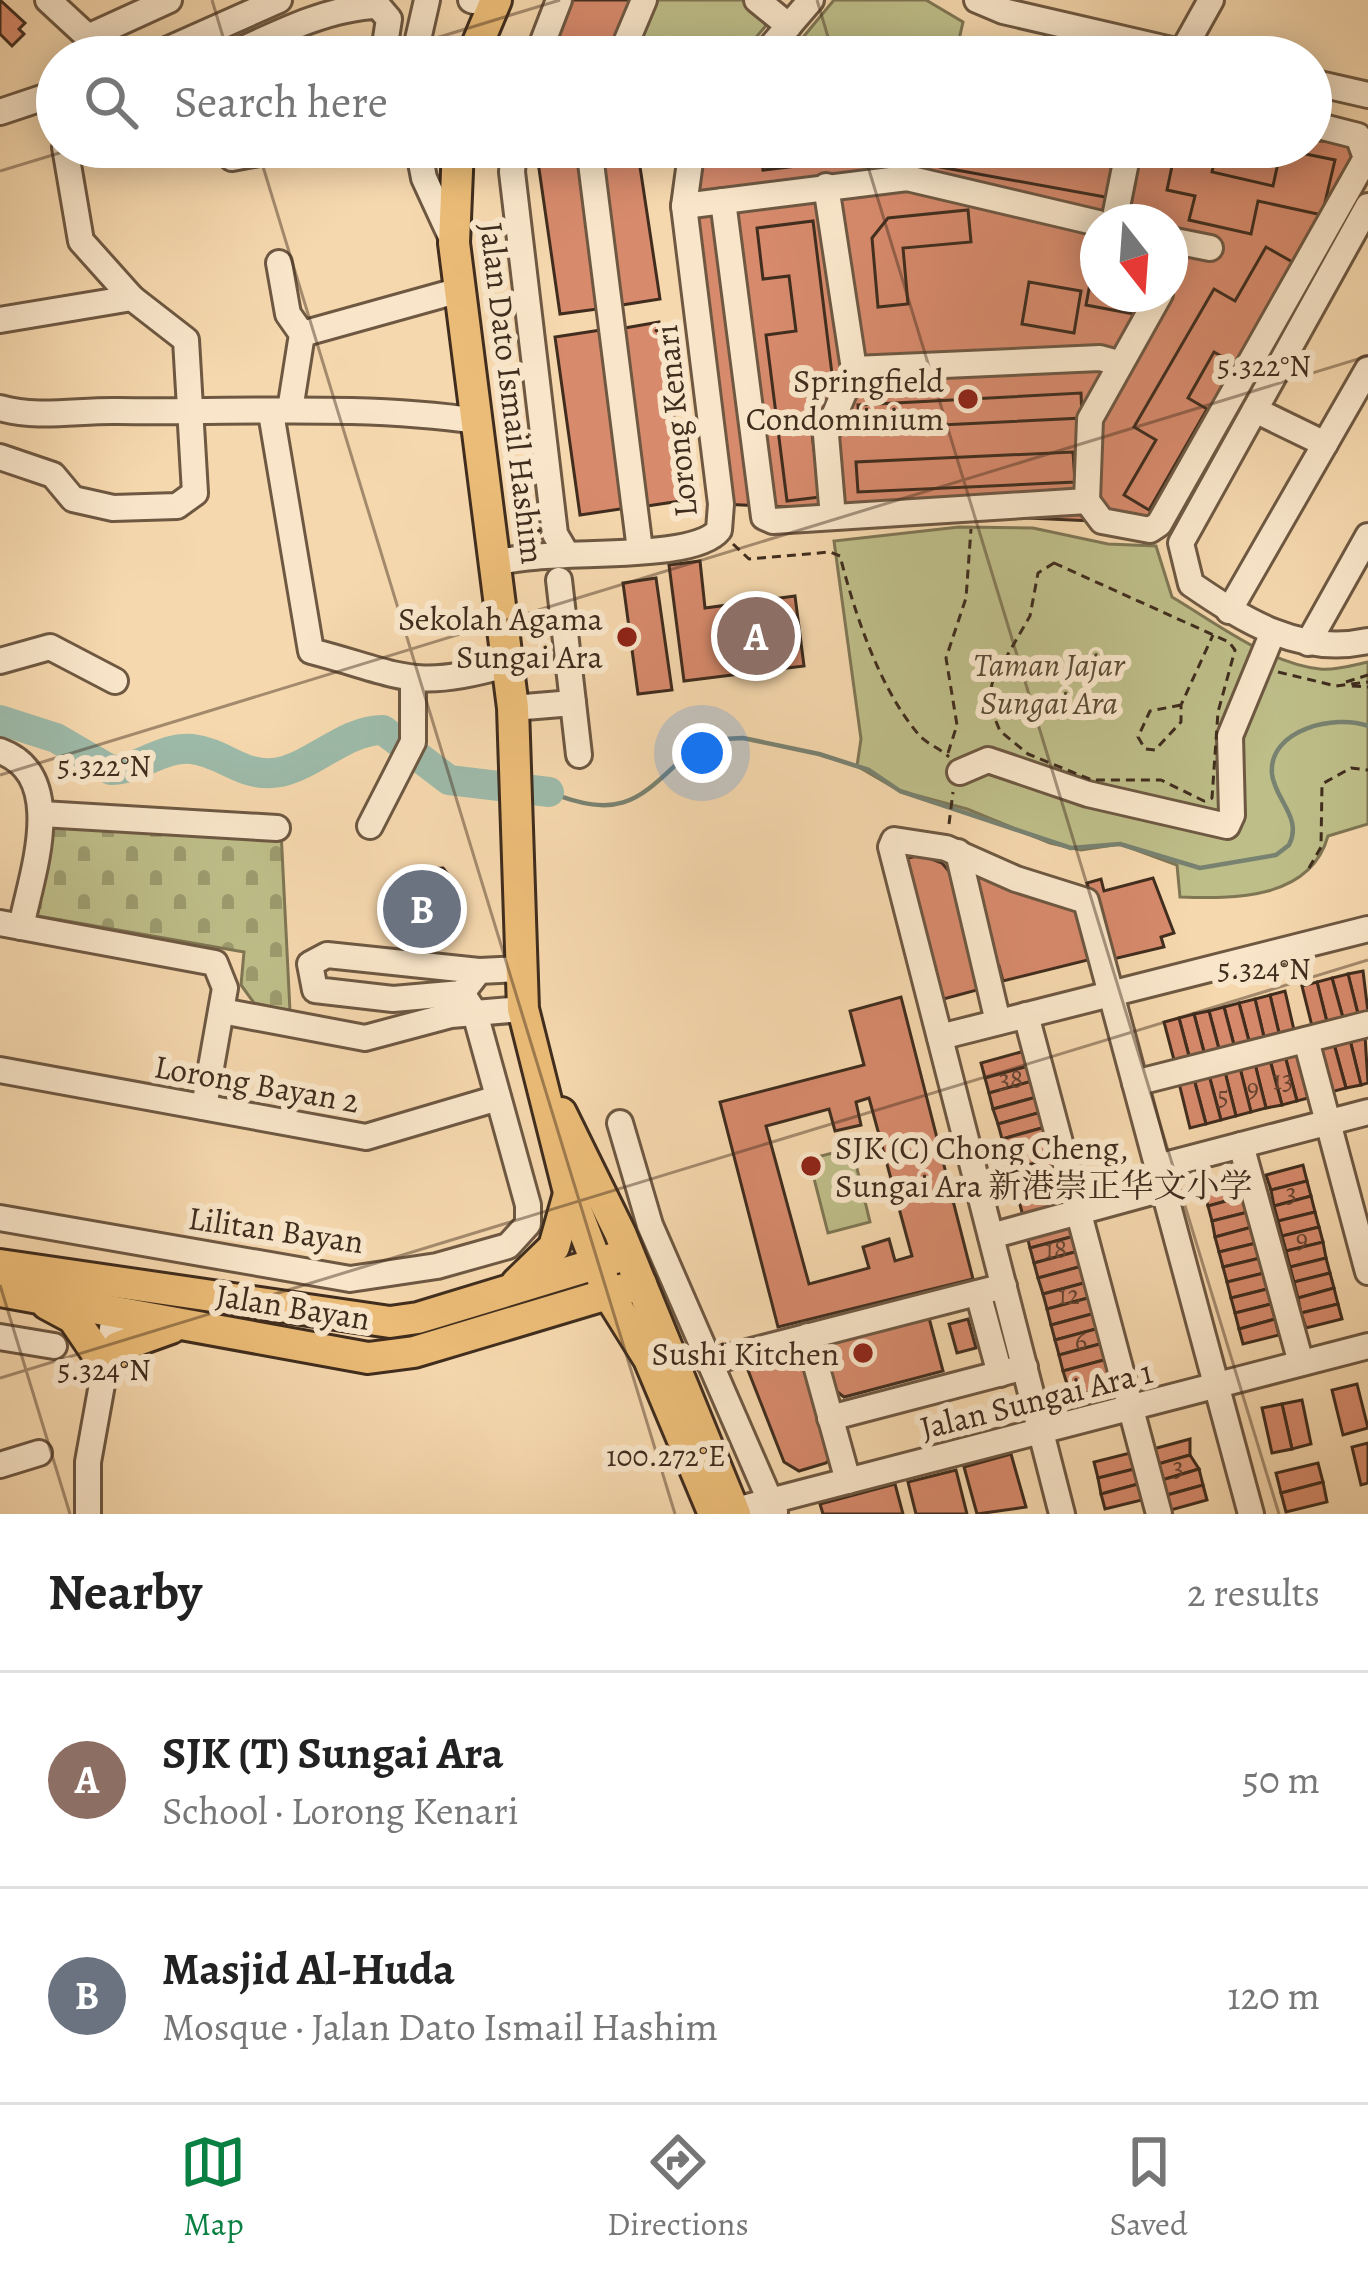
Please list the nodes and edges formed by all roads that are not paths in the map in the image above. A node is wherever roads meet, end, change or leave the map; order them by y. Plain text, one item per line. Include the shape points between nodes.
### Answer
1 (48, 0) edge
2 (107, 0) edge
3 (169, 0) edge
4 (279, 0) edge
5 (427, 0) edge
6 (559, 0) edge
7 (644, 0) edge
8 (757, 0) edge
9 (811, 0) edge
10 (977, 0) edge
11 (1211, 0) edge
12 (482, 3) edge
13 (129, 20) junction
14 (789, 26) junction
15 (83, 36) edge
16 (108, 36) edge
17 (218, 36) edge
18 (273, 36) edge
19 (386, 36) edge
20 (419, 36) edge
21 (475, 36) edge
22 (545, 36) edge
23 (629, 36) edge
24 (780, 36) edge
25 (1110, 36) edge
26 (1199, 36) edge
27 (1332, 87) edge
28 (1368, 95) edge
29 (36, 100) edge
30 (0, 112) edge
31 (1332, 129) edge
32 (69, 168) edge
33 (422, 168) edge
34 (457, 168) edge
35 (512, 168) edge
36 (592, 168) edge
37 (697, 168) edge
38 (906, 168) edge
39 (1126, 168) edge
40 (908, 178) junction
41 (826, 186) junction
42 (705, 204) junction
43 (1118, 204) edge
44 (1368, 206) edge
45 (1080, 219) edge
46 (454, 243) junction
47 (1210, 248) dead end
48 (1188, 249) edge
49 (279, 263) dead end
50 (460, 290) junction
51 (132, 298) junction
52 (1149, 312) edge
53 (0, 320) edge
54 (302, 334) junction
55 (1118, 363) junction
56 (854, 369) junction
57 (1366, 376) edge
58 (0, 408) edge
59 (1255, 410) junction
60 (280, 411) junction
61 (190, 412) junction
62 (477, 422) junction
63 (1325, 444) junction
64 (0, 458) edge
65 (1087, 501) junction
66 (833, 517) junction
67 (1368, 536) edge
68 (640, 550) junction
69 (565, 551) junction
70 (498, 563) junction
71 (560, 580) dead end
72 (1229, 610) junction
73 (1274, 632) junction
74 (1368, 640) edge
75 (1308, 644) junction
76 (0, 661) edge
77 (509, 664) junction
78 (115, 681) dead end
79 (413, 681) junction
80 (573, 703) junction
81 (513, 708) junction
82 (0, 751) edge
83 (579, 755) dead end
84 (954, 771) road end
85 (42, 814) junction
86 (370, 826) dead end
87 (277, 828) dead end
88 (958, 852) junction
89 (11, 925) edge
90 (1368, 929) edge
91 (521, 969) junction
92 (478, 971) junction
93 (1112, 993) junction
94 (468, 1003) junction
95 (523, 1009) junction
96 (223, 1011) junction
97 (1026, 1015) junction
98 (998, 1022) junction
99 (1368, 1024) edge
100 (940, 1036) junction
101 (1306, 1040) junction
102 (0, 1070) edge
103 (539, 1077) junction
104 (1135, 1083) junction
105 (498, 1098) junction
106 (204, 1106) junction
107 (1368, 1112) edge
108 (620, 1123) dead end
109 (1328, 1123) junction
110 (1241, 1145) junction
111 (1160, 1178) junction
112 (569, 1192) junction
113 (1080, 1212) junction
114 (0, 1218) edge
115 (991, 1236) junction
116 (628, 1254) junction
117 (0, 1264) edge
118 (596, 1264) junction
119 (1368, 1272) edge
120 (34, 1283) junction
121 (641, 1284) junction
122 (991, 1289) junction
123 (0, 1291) edge
124 (191, 1292) junction
125 (502, 1294) junction
126 (609, 1294) junction
127 (115, 1312) junction
128 (182, 1325) junction
129 (680, 1336) junction
130 (808, 1336) junction
131 (0, 1337) edge
132 (54, 1346) dead end
133 (1368, 1346) edge
134 (710, 1362) junction
135 (1301, 1363) junction
136 (107, 1368) junction
137 (1013, 1371) junction
138 (1214, 1387) junction
139 (1132, 1408) junction
140 (830, 1418) junction
141 (1042, 1431) junction
142 (38, 1453) dead end
143 (0, 1465) edge
144 (848, 1481) junction
145 (773, 1507) edge
146 (718, 1510) edge
147 (1055, 1512) edge
148 (88, 1514) edge
149 (1159, 1514) edge
150 (1251, 1514) edge

1 - 15 street
2 - 13 street
3 - 13 street
4 - 17 street
5 - 20 street
6 - 22 street
7 - 23 street
8 - 14 street
9 - 14 street
10 - 25 street
11 - 26 street
12 - 21 main road
13 - 16 street
14 - 24 street
18 - 19 street via 360,6 378,6 389,19
27 - 28 street
29 - 30 street
31 - 65 street via 1358,136 1366,158 1159,524 1140,530 1102,520
32 - 51 street via 81,242
33 - 46 street
34 - 46 main road, Jalan Dato Ismail Hashim
35 - 69 street via 556,534
36 - 68 street
37 - 42 street, Lorong Kenari
38 - 40 street
39 - 43 street
40 - 41 street
40 - 45 street
41 - 42 street
41 - 56 street
42 - 66 street via 764,517
42 - 68 street, Lorong Kenari via 719,530 702,543
44 - 59 street
46 - 50 main road, Jalan Dato Ismail Hashim
47 - 48 street
49 - 54 street via 288,314
50 - 54 street
50 - 62 main road, Jalan Dato Ismail Hashim
51 - 53 street
51 - 61 street via 185,340
52 - 55 street
54 - 60 street
55 - 56 street
55 - 65 street via 1090,419
56 - 66 street via 826,435
57 - 63 street
58 - 61 street via 31,416
59 - 63 street
59 - 72 street via 1181,543 1191,584
60 - 61 street
60 - 62 street via 394,409
60 - 79 street via 311,651
61 - 64 street via 196,494 177,506 78,501 52,475
62 - 70 main road, Jalan Dato Ismail Hashim
63 - 72 street
65 - 66 street
67 - 75 street
68 - 69 street, Lorong Kenari via 586,557
69 - 70 street, Lorong Kenari
70 - 77 main road, Jalan Dato Ismail Hashim
71 - 80 street
72 - 73 street
73 - 75 street
73 - 84 street via 1230,736 1227,826 1088,794 988,760
74 - 75 street
76 - 78 street via 50,647
77 - 79 street
77 - 81 main road, Jalan Dato Ismail Hashim
79 - 86 street via 410,750
80 - 81 street
80 - 83 street
81 - 91 main road, Jalan Dato Ismail Hashim
82 - 85 street via 26,772
85 - 87 street
85 - 89 street
88 - 93 street via 1086,901
88 - 98 street
88 - 100 street via 892,841
89 - 96 street via 215,963 225,979
90 - 93 street
91 - 92 street
91 - 95 main road, Jalan Dato Ismail Hashim
92 - 94 street
92 - 94 street via 327,955 310,964 311,986 320,992
93 - 97 street
93 - 104 street
94 - 95 street
94 - 96 street via 364,1038
94 - 105 street, Lilitan Bayan
95 - 103 main road, Jalan Dato Ismail Hashim
96 - 106 street
97 - 98 street
97 - 113 street
98 - 100 street
99 - 101 street
100 - 115 street
101 - 104 street
101 - 109 street
102 - 106 street, Lorong Bayan 2
103 - 112 main road, Jalan Dato Ismail Hashim
103 - 116 main road, Jalan Dato Ismail Hashim
104 - 111 street
105 - 106 street, Lorong Bayan 2 via 366,1137
105 - 114 street, Lilitan Bayan via 528,1224 508,1246 437,1267 350,1279
107 - 109 street
108 - 129 street
109 - 110 street
109 - 119 street
110 - 111 street
110 - 135 street
111 - 113 street
111 - 138 street
112 - 118 main road, Jalan Dato Ismail Hashim
112 - 125 main road via 554,1247
113 - 115 street
113 - 139 street
115 - 122 street
116 - 118 main road, Jalan Bayan
116 - 121 main road, Jalan Dato Ismail Hashim
117 - 120 main road, Jalan Bayan
118 - 125 main road, Jalan Bayan
118 - 126 main road, Jalan Dato Ismail Hashim
120 - 123 main road, Jalan Bayan
120 - 124 main road, Jalan Bayan
120 - 127 main road via 107,1291
120 - 136 main road via 73,1318
121 - 126 main road, Jalan Bayan
121 - 129 main road, Jalan Dato Ismail Hashim
122 - 130 street
122 - 137 street
124 - 125 main road, Jalan Bayan via 390,1322
124 - 127 main road via 132,1295
126 - 128 main road, Jalan Bayan via 414,1352 368,1358
126 - 146 main road, Jalan Dato Ismail Hashim via 649,1359
127 - 128 main road, Jalan Bayan
127 - 136 street
128 - 136 main road via 118,1347
129 - 134 street
129 - 146 main road, Jalan Dato Ismail Hashim
130 - 134 street
130 - 140 street
131 - 132 street
133 - 135 street, Jalan Sungai Ara 1
134 - 145 street
135 - 138 street, Jalan Sungai Ara 1
136 - 148 street via 88,1462
137 - 140 street
137 - 141 street
138 - 139 street, Jalan Sungai Ara 1
138 - 150 street
139 - 141 street, Jalan Sungai Ara 1
139 - 149 street
140 - 144 street
141 - 144 street, Jalan Sungai Ara 1
141 - 147 street
142 - 143 street
144 - 145 street, Jalan Sungai Ara 1
145 - 146 street, Jalan Sungai Ara 1

